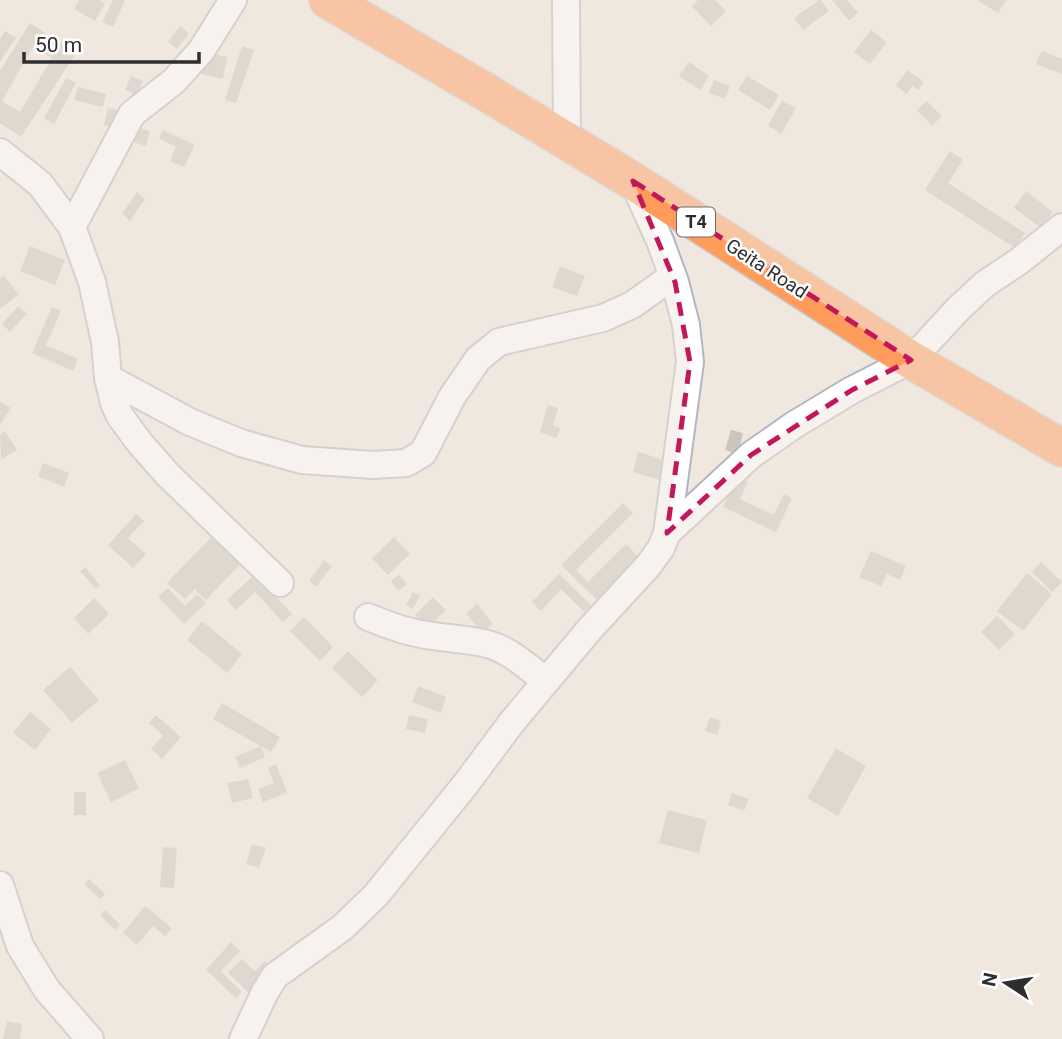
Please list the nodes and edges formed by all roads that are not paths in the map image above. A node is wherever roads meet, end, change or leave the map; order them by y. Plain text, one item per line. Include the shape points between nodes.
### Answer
1 (233, 0) edge
2 (328, 0) edge
3 (566, 0) edge
4 (567, 142) junction
5 (0, 152) edge
6 (633, 181) junction
7 (72, 227) junction
8 (1062, 227) edge
9 (673, 276) junction
10 (911, 360) junction
11 (108, 379) junction
12 (1062, 448) edge
13 (667, 533) junction
14 (280, 583) dead end
15 (368, 617) dead end
16 (546, 681) junction
17 (0, 885) edge
18 (90, 1039) edge
19 (243, 1039) edge

1 - 7 street via 201,51 174,81 132,114
2 - 4 highway, Geita Road / T4
3 - 4 street
4 - 6 highway, Geita Road / T4
5 - 7 street via 40,184
6 - 9 street
6 - 10 highway, Geita Road / T4
7 - 11 street via 92,282
8 - 10 street via 985,284
9 - 11 street via 632,305 603,318 499,342 478,359 423,453 406,463 302,460 241,443
9 - 13 street via 690,362
10 - 12 highway, Geita Road / T4
10 - 13 street via 852,390 762,447
11 - 14 street via 117,410 139,442
13 - 16 street via 648,566
15 - 16 street via 420,634 493,646
16 - 19 street via 376,895 343,927 275,976
17 - 18 street via 20,946 47,990

